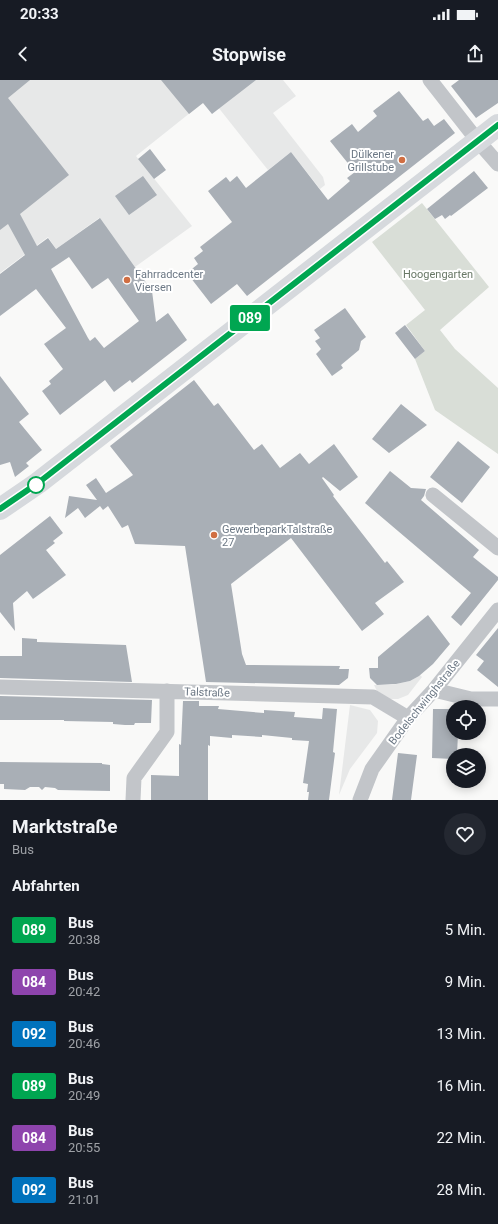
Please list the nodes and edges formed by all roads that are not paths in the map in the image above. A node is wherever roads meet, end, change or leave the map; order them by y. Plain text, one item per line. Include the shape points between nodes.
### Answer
1 (430, 80) edge
2 (498, 125) edge
3 (477, 140) junction
4 (498, 164) edge
5 (433, 496) dead end
6 (0, 509) edge
7 (498, 548) edge
8 (498, 610) edge
9 (0, 687) edge
10 (434, 690) junction
11 (167, 691) junction
12 (498, 699) edge
13 (408, 718) junction
14 (133, 800) edge
15 (360, 800) edge

1 - 3 street
2 - 3 main road
3 - 4 street
3 - 6 main road via 38,483
5 - 7 street
8 - 10 street, Bodelschwinghstraße
9 - 11 street, Talstraße
10 - 12 street via 471,699
10 - 13 street, Bodelschwinghstraße
11 - 13 street, Talstraße via 372,697
11 - 14 street via 167,732 134,778
13 - 15 street, Bodelschwinghstraße via 372,769

